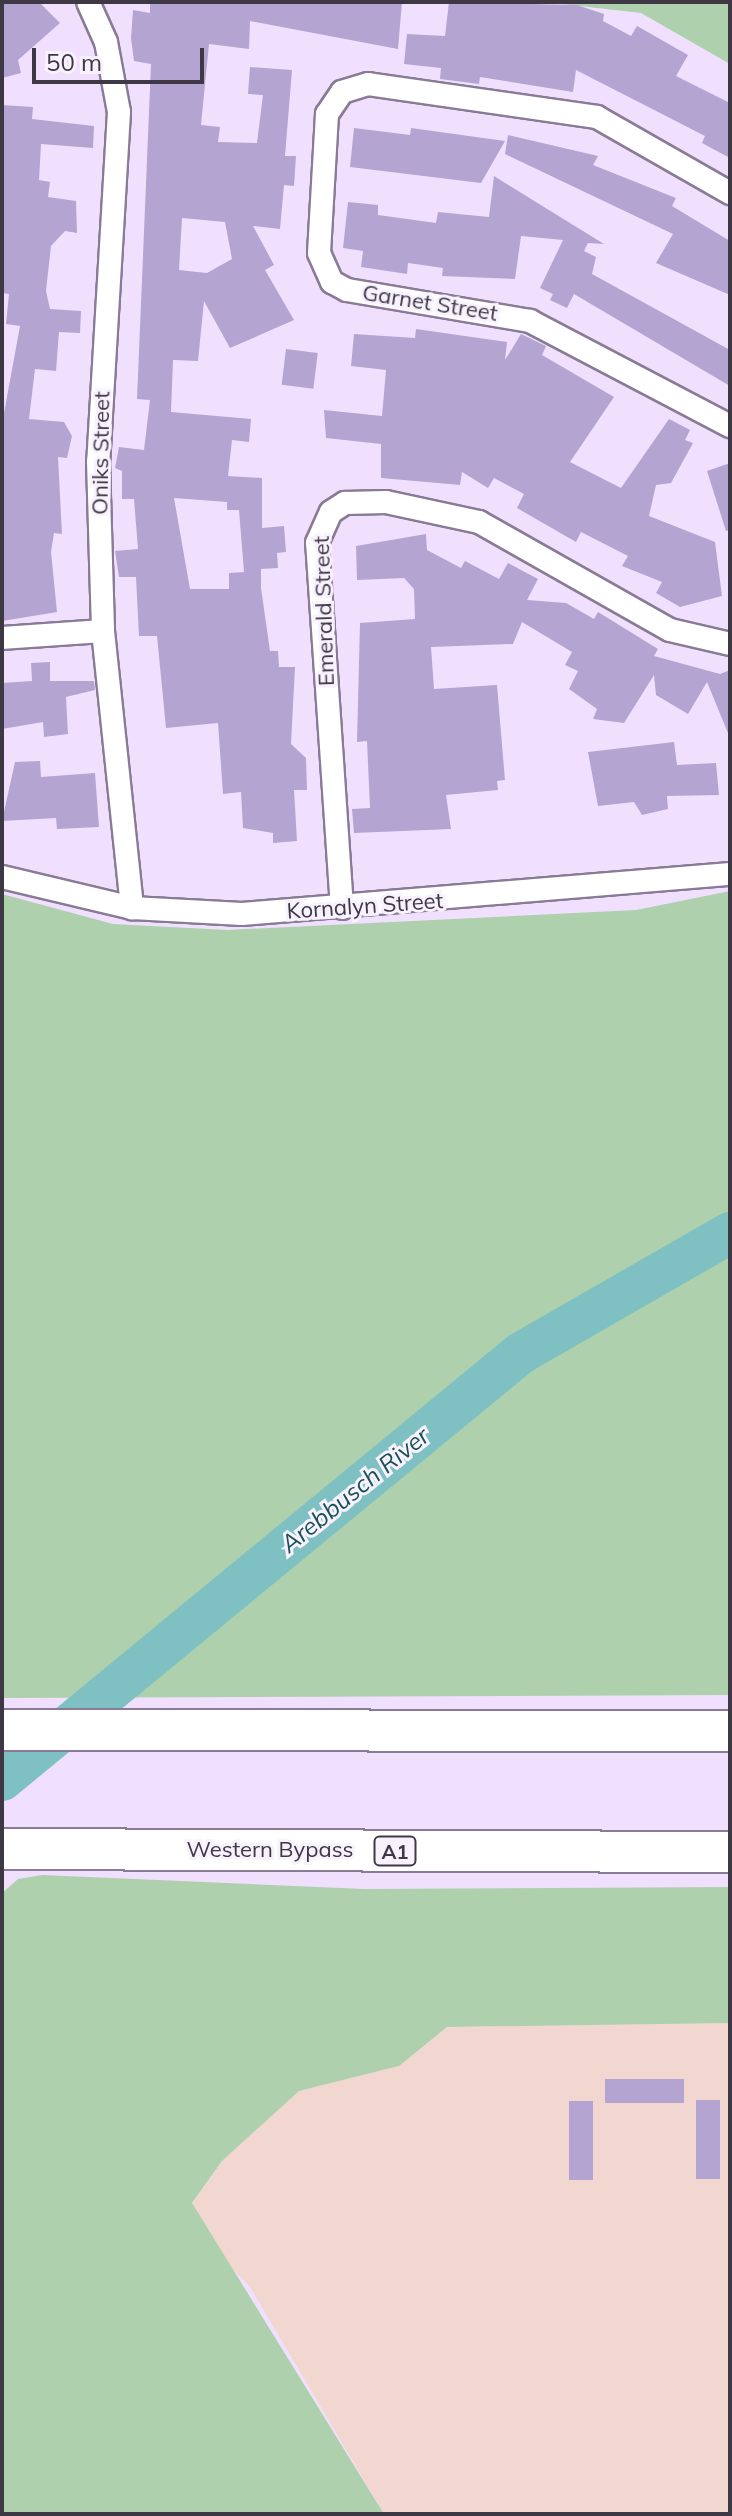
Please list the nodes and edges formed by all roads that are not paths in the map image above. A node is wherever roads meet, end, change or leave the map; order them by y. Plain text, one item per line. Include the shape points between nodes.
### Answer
1 (88, 2) edge
2 (730, 193) edge
3 (730, 426) edge
4 (103, 631) junction
5 (2, 638) edge
6 (730, 644) edge
7 (730, 874) edge
8 (2, 877) edge
9 (132, 908) junction
10 (342, 908) junction
11 (2, 1730) edge
12 (730, 1731) edge
13 (2, 1849) edge
14 (730, 1852) edge

1 - 4 street, Oniks Street via 106,42 119,112 98,461
2 - 3 street, Garnet Street via 597,117 368,84 342,92 327,114 319,253 332,282 347,290 530,321
4 - 5 street
4 - 9 street, Oniks Street
6 - 10 street, Emerald Street via 670,630 479,522 386,502 345,503 331,512 317,543
7 - 10 street, Kornalyn Street
8 - 9 street, Kornalyn Street
9 - 10 street, Kornalyn Street via 242,914
11 - 12 highway
13 - 14 highway, Western Bypass / A1

